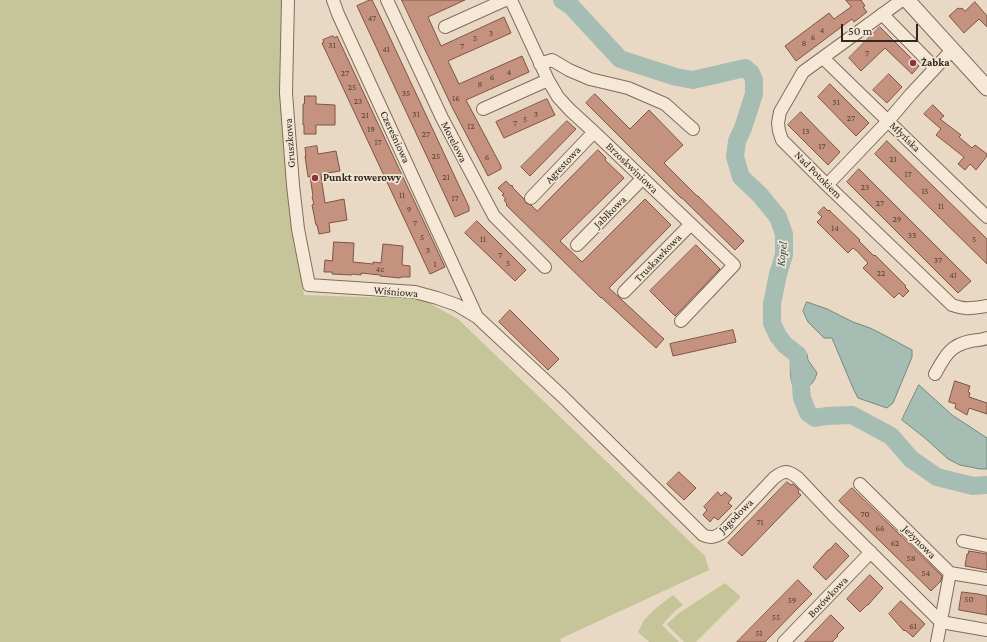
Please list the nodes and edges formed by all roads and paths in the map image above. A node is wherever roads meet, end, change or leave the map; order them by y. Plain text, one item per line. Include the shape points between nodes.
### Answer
1 (288, 0) edge
2 (333, 0) edge
3 (387, 0) edge
4 (505, 0) edge
5 (511, 0) edge
6 (902, 0) edge
7 (907, 0) edge
8 (882, 14) junction
9 (445, 27) dead end
10 (952, 50) junction
11 (822, 58) junction
12 (540, 64) junction
13 (935, 68) junction
14 (548, 80) junction
15 (987, 88) edge
16 (483, 109) dead end
17 (888, 121) junction
18 (693, 129) dead end
19 (594, 132) junction
20 (643, 178) junction
21 (827, 185) junction
22 (531, 198) dead end
23 (987, 217) edge
24 (691, 224) junction
25 (577, 245) dead end
26 (545, 267) dead end
27 (309, 285) joint
28 (624, 292) dead end
29 (987, 306) edge
30 (477, 317) junction
31 (681, 321) dead end
32 (987, 338) edge
33 (935, 374) dead end
34 (860, 484) dead end
35 (963, 541) dead end
36 (987, 546) edge
37 (871, 552) junction
38 (950, 573) junction
39 (987, 579) edge
40 (941, 622) junction
41 (987, 630) edge
42 (784, 642) edge
43 (937, 642) edge

1 - 27 street, Gruszkowa via 286,100 293,185
2 - 30 street, Czereśniowa
3 - 26 street, Morelowa via 442,118 494,216
4 - 9 street
5 - 12 street, Brzoskwiniowa
6 - 8 street, Nad Potokiem
7 - 10 street
8 - 11 street, Nad Potokiem
8 - 13 street
10 - 13 street
10 - 15 street
11 - 17 street, Młyńska
11 - 21 street, Nad Potokiem via 803,72 780,112 778,123 782,140
12 - 14 street, Brzoskwiniowa
12 - 18 street via 552,60 590,79 628,88 665,104
13 - 17 street
14 - 16 street
14 - 19 street, Brzoskwiniowa via 558,97
17 - 21 street
17 - 23 street, Młyńska
19 - 20 street, Brzoskwiniowa
19 - 22 street, Agrestowa
20 - 24 street, Brzoskwiniowa
20 - 25 street, Jabłkowa
21 - 29 street, Nad Potokiem via 952,305 969,309
24 - 28 street, Truskawkowa
24 - 31 street, Brzoskwiniowa via 734,265
27 - 30 street, Wiśniowa via 415,292 457,305
30 - 37 street, Jagodowa via 562,396 703,535 719,535 774,478 785,472 792,473 798,478
32 - 33 street via 954,347 944,357
34 - 38 street, Jeżynowa
35 - 36 street
37 - 40 street, Jagodowa
37 - 42 street, Borówkowa
38 - 39 street
38 - 40 street
40 - 41 street
40 - 43 street

